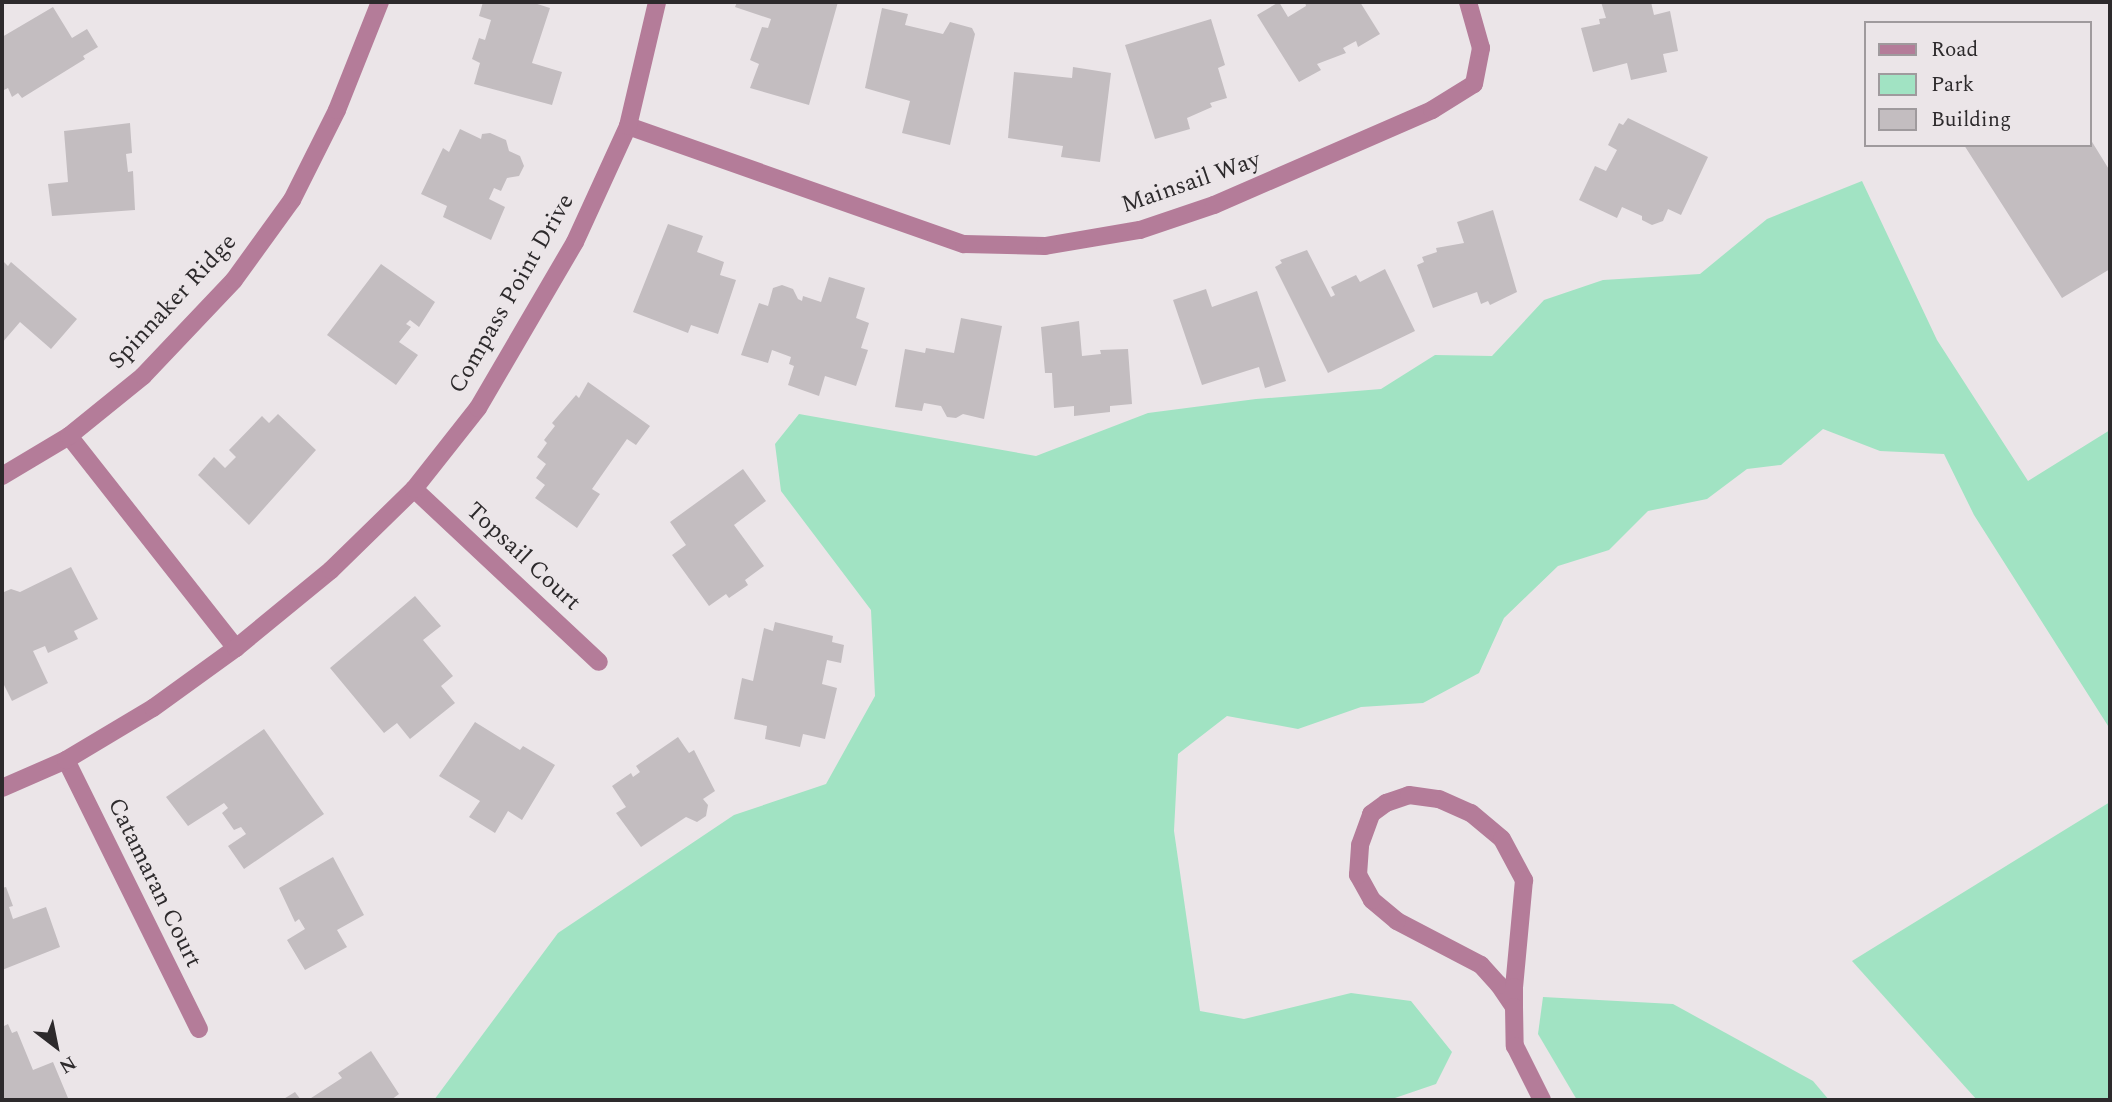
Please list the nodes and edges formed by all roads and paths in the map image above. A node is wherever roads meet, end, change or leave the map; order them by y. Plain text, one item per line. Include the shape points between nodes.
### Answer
1 (380, 2) edge
2 (657, 2) edge
3 (1468, 2) edge
4 (628, 126) junction
5 (69, 436) junction
6 (2, 476) edge
7 (414, 489) junction
8 (236, 648) junction
9 (599, 662) dead end
10 (66, 760) junction
11 (2, 788) edge
12 (1514, 1007) junction
13 (199, 1029) dead end
14 (1542, 1100) edge

1 - 5 street, Spinnaker Ridge via 337,110 292,200 234,280 143,376
2 - 4 street, Compass Point Drive
3 - 4 street, Mainsail Way via 1481,48 1474,84 1432,110 1214,205 1140,230 1045,246 964,244
4 - 7 street, Compass Point Drive via 575,242 528,327 478,408
5 - 6 street, Spinnaker Ridge
5 - 8 street
7 - 8 street, Compass Point Drive via 331,570
7 - 9 street, Topsail Court
8 - 10 street, Compass Point Drive via 153,708
10 - 11 street, Compass Point Drive
10 - 13 street, Catamaran Court
12 - 12 street via 1524,880 1502,839 1471,813 1439,799 1409,795 1386,803 1371,814 1360,845 1358,875 1371,900 1397,921 1481,965
12 - 14 street via 1515,1046

